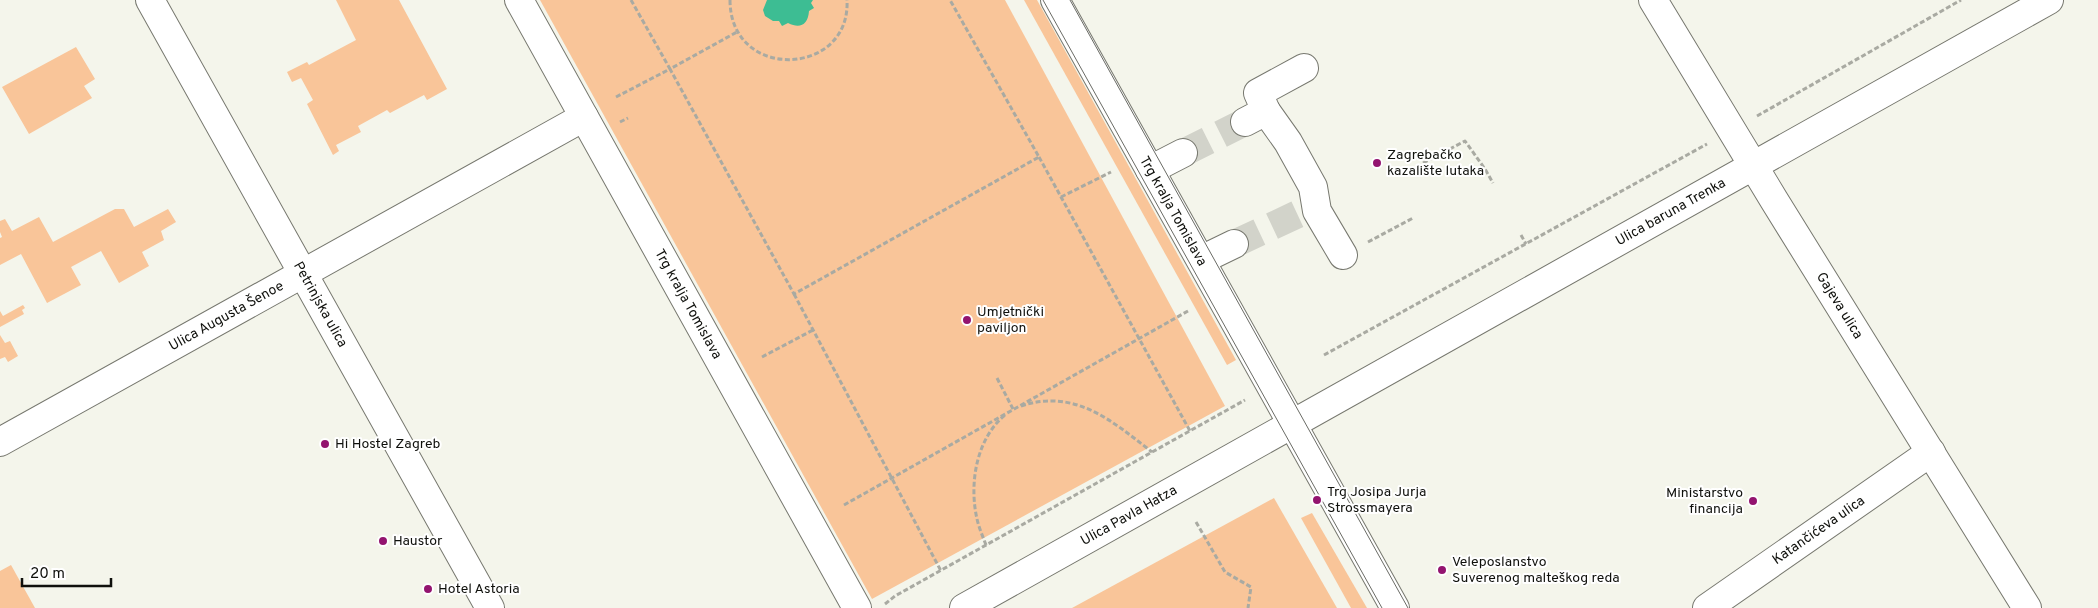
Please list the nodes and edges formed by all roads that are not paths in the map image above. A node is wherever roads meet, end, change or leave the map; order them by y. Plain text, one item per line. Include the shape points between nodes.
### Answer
1 (150, 0) edge
2 (519, 0) edge
3 (1055, 0) edge
4 (1653, 0) edge
5 (2049, 0) edge
6 (1304, 68) dead end
7 (584, 116) junction
8 (1183, 153) tunnel mouth
9 (1754, 166) junction
10 (1150, 170) junction
11 (1234, 244) tunnel mouth
12 (1343, 255) road end
13 (1201, 260) junction
14 (302, 273) junction
15 (1292, 424) junction
16 (0, 442) edge
17 (1931, 452) junction
18 (490, 608) edge
19 (857, 608) edge
20 (964, 608) edge
21 (1395, 608) edge
22 (1707, 608) edge
23 (2027, 608) edge

1 - 14 street, Petrinjska ulica
2 - 7 street, Trg kralja Tomislava
3 - 10 street, Trg kralja Tomislava
4 - 9 street, Gajeva ulica
5 - 9 street, Ulica baruna Trenka
6 - 12 street via 1258,93 1256,117 1288,142 1313,187 1307,210 1318,211
7 - 14 street, Ulica Augusta Šenoe
7 - 19 street, Trg kralja Tomislava
8 - 10 street
9 - 15 street, Ulica baruna Trenka
9 - 17 street, Gajeva ulica
10 - 13 street, Trg kralja Tomislava
11 - 13 street
13 - 15 street, Trg kralja Tomislava
14 - 16 street, Ulica Augusta Šenoe
14 - 18 street, Petrinjska ulica
15 - 20 street, Ulica Pavla Hatza
15 - 21 street
17 - 22 street, Katančićeva ulica
17 - 23 street, Gajeva ulica

